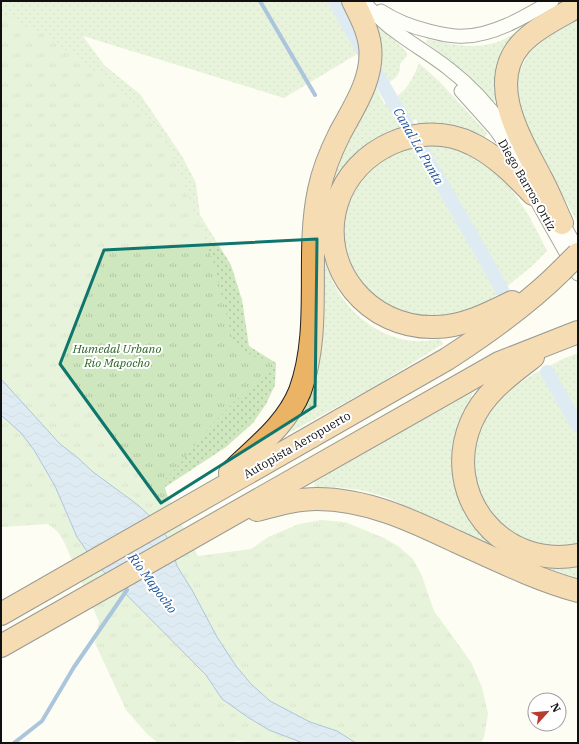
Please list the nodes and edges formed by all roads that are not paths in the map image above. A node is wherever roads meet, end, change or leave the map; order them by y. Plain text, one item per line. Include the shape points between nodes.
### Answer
1 (353, 1) edge
2 (549, 2) edge
3 (578, 6) edge
4 (364, 8) edge
5 (419, 49) junction
6 (532, 194) junction
7 (562, 223) junction
8 (578, 250) edge
9 (578, 254) edge
10 (564, 275) edge
11 (569, 335) edge
12 (200, 500) junction
13 (227, 519) junction
14 (578, 555) edge
15 (578, 591) edge
16 (1, 614) edge
17 (1, 646) edge

1 - 4 highway
2 - 4 street via 491,31 464,36 448,36 419,29
3 - 7 highway via 528,36 513,56 507,74 507,93 518,133
4 - 5 street, Diego Barros Ortíz
4 - 12 highway via 371,62 362,92 332,153 319,190 313,244 313,305 305,374 289,411 271,435
5 - 6 street, Diego Barros Ortíz via 456,85 495,129 512,153
5 - 7 street, Diego Barros Ortíz via 449,69 486,104 513,140
6 - 10 street, Diego Barros Ortíz
6 - 10 highway via 520,180 472,143 449,136 425,134 401,139 376,151 348,180 337,203 333,226 335,250 344,275 360,298 371,308 408,325 436,328 465,322 494,311
7 - 8 street, Diego Barros Ortíz
9 - 10 highway, Autopista Aeropuerto, bridge
10 - 12 highway, Autopista Aeropuerto via 447,359
11 - 13 highway via 499,363
11 - 14 highway via 508,376 490,392 471,423 467,435 464,447 464,472 475,509 500,538 519,549 539,556
12 - 16 highway, Autopista Aeropuerto
13 - 15 highway via 299,500 359,503 406,518 520,571
13 - 17 highway

